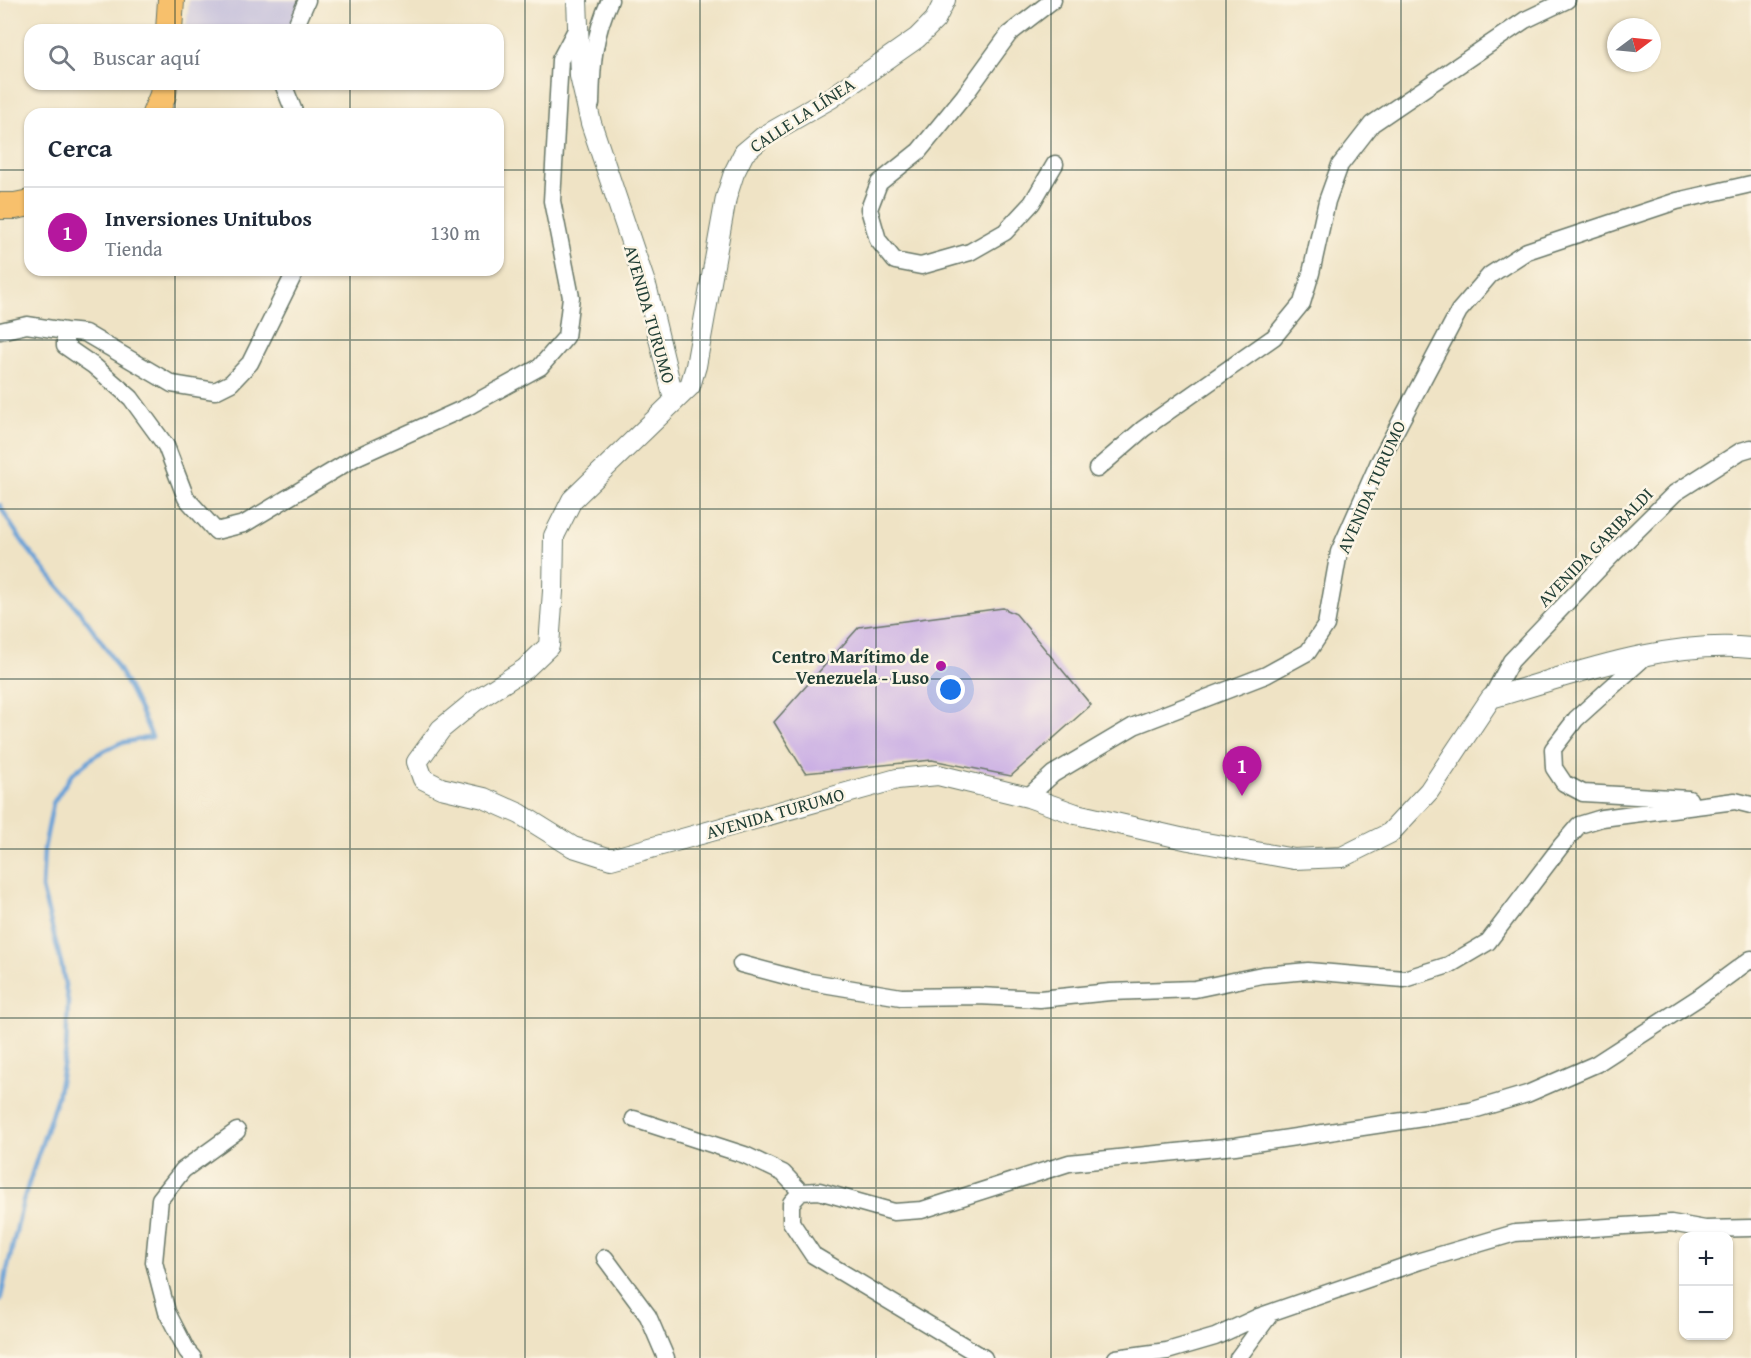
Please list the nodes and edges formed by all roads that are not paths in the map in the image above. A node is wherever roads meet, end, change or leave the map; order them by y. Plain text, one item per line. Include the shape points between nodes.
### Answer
1 (171, 0) edge
2 (307, 0) edge
3 (577, 0) edge
4 (610, 0) edge
5 (945, 0) edge
6 (1053, 0) edge
7 (1567, 0) edge
8 (169, 24) edge
9 (297, 24) edge
10 (578, 26) junction
11 (164, 90) edge
12 (285, 90) edge
13 (158, 108) edge
14 (293, 108) edge
15 (591, 123) junction
16 (1055, 164) dead end
17 (1751, 184) edge
18 (24, 204) edge
19 (0, 206) edge
20 (293, 276) edge
21 (0, 331) edge
22 (65, 331) junction
23 (674, 400) junction
24 (1751, 448) edge
25 (1097, 469) dead end
26 (1751, 648) edge
27 (1648, 654) junction
28 (1491, 698) junction
29 (1028, 797) junction
30 (1743, 803) edge
31 (1751, 959) edge
32 (741, 964) dead end
33 (633, 1119) dead end
34 (237, 1131) dead end
35 (801, 1192) junction
36 (1751, 1228) edge
37 (605, 1258) dead end
38 (1272, 1312) junction
39 (193, 1358) edge
40 (666, 1358) edge
41 (984, 1358) edge
42 (1116, 1358) edge
43 (1238, 1358) edge

1 - 8 main road
2 - 9 street
3 - 10 street, AVENIDA TURUMO
4 - 15 street via 593,56
5 - 23 street, CALLE LA LÍNEA via 935,20 917,38 744,153 726,198 696,366 690,386
6 - 16 street via 1009,34 919,151 879,183 869,208 878,240 895,261 921,266 970,252 1005,232 1032,202
7 - 25 street via 1525,20 1372,124 1340,165 1302,303 1274,337 1143,429
10 - 15 street, AVENIDA TURUMO via 579,76
10 - 22 street via 560,60 552,201 571,297 566,337 540,367 468,406 356,457 244,524 216,531 186,498 166,446 131,398 65,346
11 - 13 main road
12 - 14 street
15 - 23 street, AVENIDA TURUMO via 647,289
17 - 29 street, AVENIDA TURUMO via 1677,201 1527,251 1490,275 1460,310 1378,464 1339,552 1326,624 1308,652 1266,675 1134,726 1053,774
18 - 19 main road
20 - 22 street via 250,363 231,383 215,391 171,384 85,333
21 - 22 street via 27,325
23 - 29 street, AVENIDA TURUMO via 572,500 554,536 549,646 525,669 475,700 441,729 417,762 423,779 441,788 484,798 519,814 573,848 611,859 897,779 938,775
24 - 28 street, AVENIDA GARIBALDI via 1675,493 1511,661
26 - 27 street via 1728,646
27 - 28 street
27 - 30 street via 1576,719 1553,749 1554,768 1564,783 1583,793
28 - 29 street via 1429,791 1390,833 1342,856 1294,859 1189,840 1076,814
30 - 32 street via 1602,818 1579,825 1488,942 1449,965 1404,979 1308,971 1262,975 1195,989 1040,999 901,997 806,981
31 - 35 street via 1596,1064 1527,1094 1470,1111 1235,1146 1069,1163 922,1210 894,1212 819,1191
33 - 35 street via 745,1155 783,1173
34 - 39 street via 183,1170 160,1199 154,1262 167,1312
35 - 41 street via 790,1203 791,1222 813,1255
36 - 38 street via 1705,1229 1671,1223 1515,1233
37 - 40 street via 648,1316
38 - 42 street via 1215,1337 1167,1351
38 - 43 street

